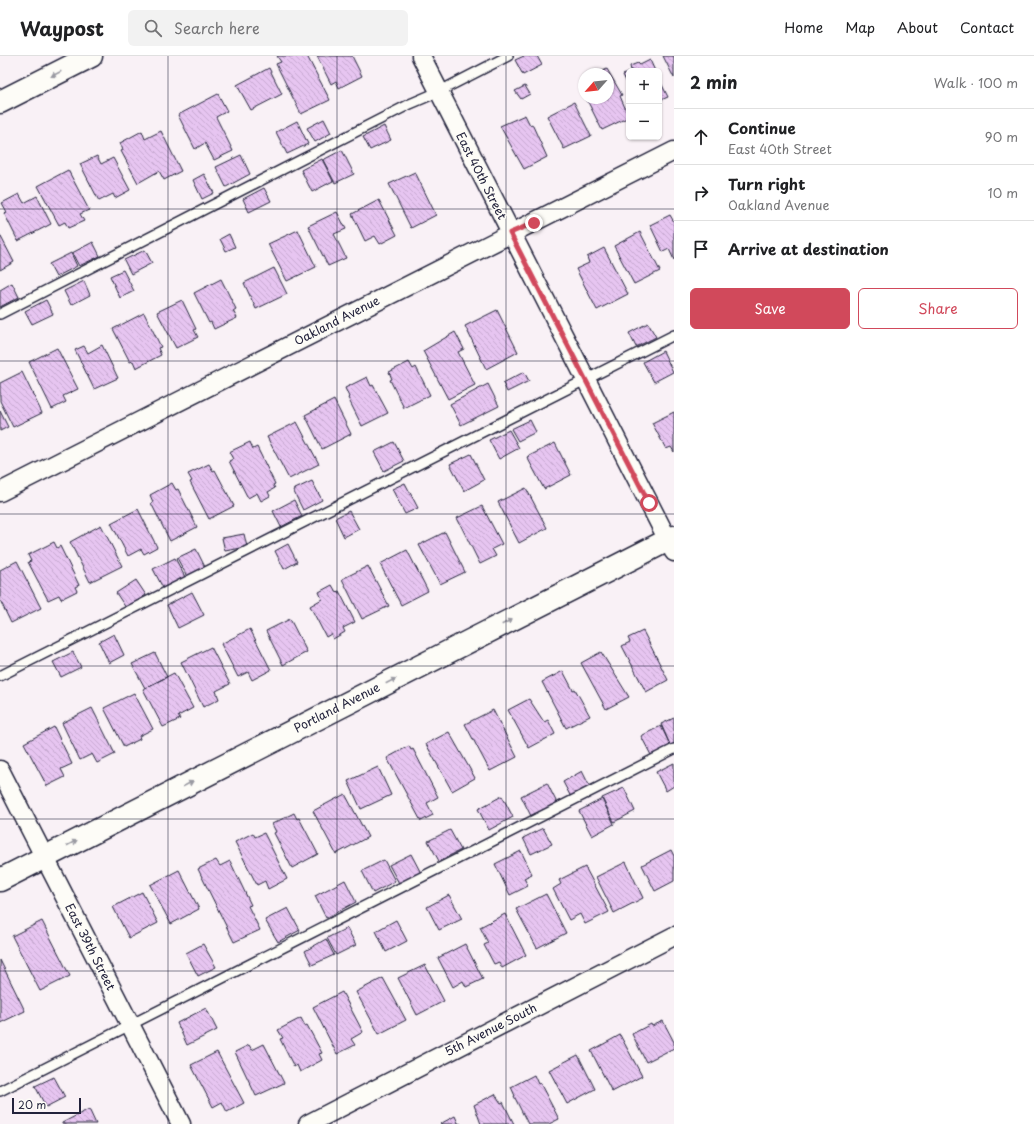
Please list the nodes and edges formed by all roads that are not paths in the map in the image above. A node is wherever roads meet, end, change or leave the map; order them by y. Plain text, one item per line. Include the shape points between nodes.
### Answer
1 (91, 56) edge
2 (421, 56) edge
3 (508, 56) edge
4 (438, 92) junction
5 (0, 102) edge
6 (674, 151) edge
7 (510, 233) junction
8 (0, 314) edge
9 (674, 335) edge
10 (586, 379) junction
11 (0, 492) edge
12 (672, 543) edge
13 (0, 676) edge
14 (674, 749) edge
15 (0, 770) edge
16 (44, 857) junction
17 (0, 880) edge
18 (674, 936) edge
19 (130, 1025) junction
20 (0, 1091) edge
21 (181, 1124) edge
22 (308, 1124) edge

1 -> 5 street
2 - 4 street, East 40th Street
3 - 4 lane
4 - 7 street, East 40th Street
4 - 8 lane
6 - 7 street, Oakland Avenue
7 - 10 street, East 40th Street
7 - 11 street, Oakland Avenue
9 - 10 lane
10 - 12 street, East 40th Street
10 - 13 lane
16 -> 12 street, Portland Avenue
14 - 19 lane
15 - 16 street, East 39th Street
16 - 17 street, Portland Avenue
16 - 19 street, East 39th Street
18 - 22 street, 5th Avenue South
19 - 20 lane
19 - 21 street, East 39th Street

